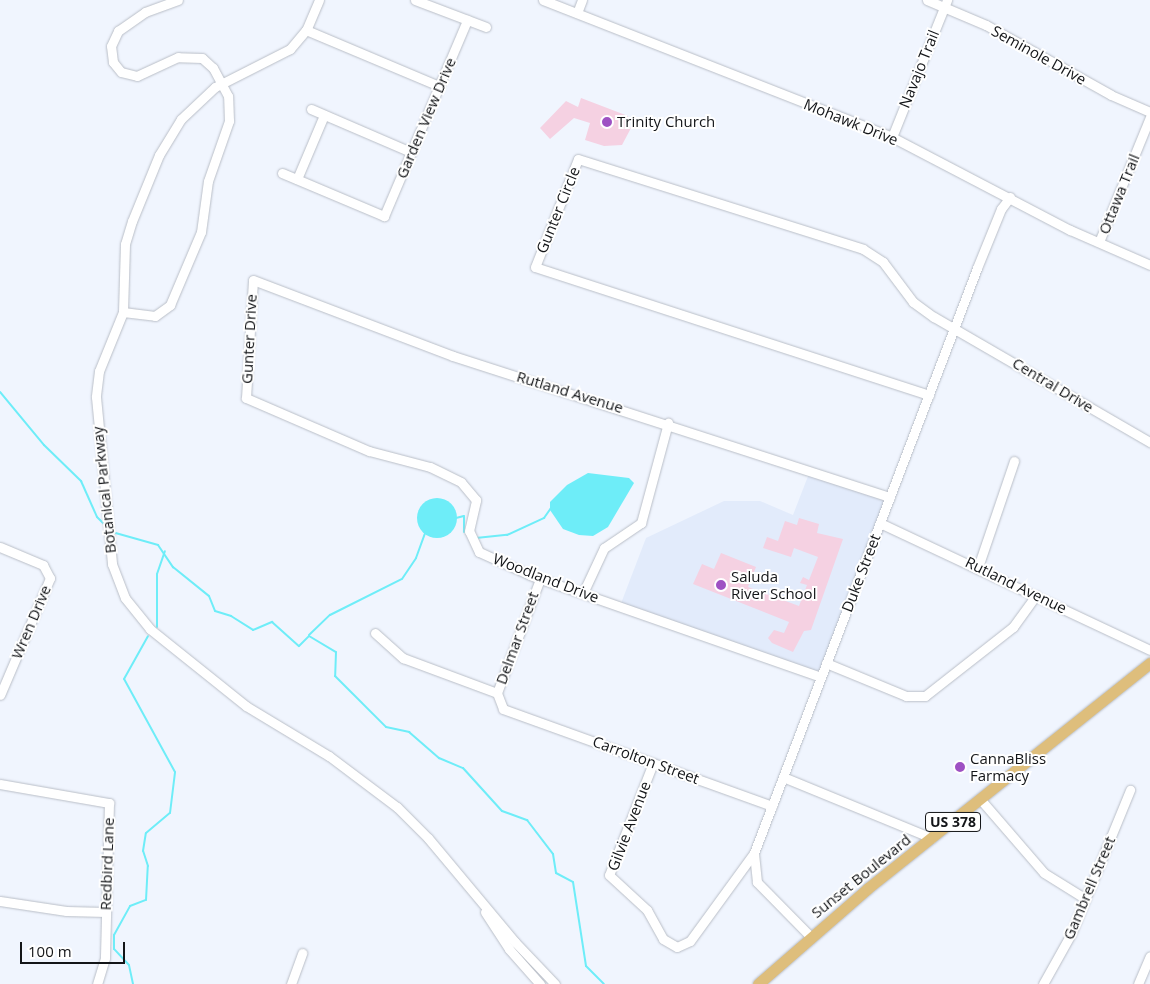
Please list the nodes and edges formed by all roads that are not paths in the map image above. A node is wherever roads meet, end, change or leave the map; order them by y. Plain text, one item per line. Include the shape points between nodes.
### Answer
1 (178, 0) edge
2 (319, 0) edge
3 (415, 0) edge
4 (543, 0) edge
5 (582, 0) edge
6 (927, 0) edge
7 (945, 3) edge
8 (576, 13) junction
9 (467, 20) junction
10 (486, 27) dead end
11 (306, 30) junction
12 (222, 83) junction
13 (439, 86) junction
14 (311, 109) dead end
15 (1150, 112) edge
16 (324, 115) junction
17 (1150, 117) edge
18 (892, 137) junction
19 (411, 152) junction
20 (282, 173) dead end
21 (296, 179) junction
22 (1010, 198) junction
23 (1099, 242) junction
24 (1150, 265) edge
25 (252, 280) joint
26 (123, 312) junction
27 (956, 327) junction
28 (929, 395) junction
29 (246, 398) joint
30 (668, 423) junction
31 (1150, 442) edge
32 (1014, 461) dead end
33 (890, 497) junction
34 (880, 523) junction
35 (0, 547) edge
36 (978, 567) junction
37 (540, 579) junction
38 (582, 593) junction
39 (1036, 595) junction
40 (375, 634) dead end
41 (1150, 650) edge
42 (826, 663) junction
43 (1150, 663) edge
44 (4, 672) edge
45 (821, 677) junction
46 (497, 693) junction
47 (0, 695) edge
48 (519, 715) joint
49 (653, 763) junction
50 (783, 777) junction
51 (0, 784) edge
52 (1130, 790) dead end
53 (981, 800) junction
54 (772, 806) junction
55 (932, 838) junction
56 (754, 853) junction
57 (478, 899) junction
58 (1086, 899) junction
59 (0, 901) edge
60 (106, 912) junction
61 (810, 936) junction
62 (302, 953) dead end
63 (1150, 956) edge
64 (97, 984) edge
65 (291, 984) edge
66 (540, 984) edge
67 (554, 984) edge
68 (758, 984) edge
69 (1043, 984) edge
70 (1138, 984) edge

1 - 12 street via 145,12 118,31 111,46 113,62 121,72 137,76 154,71 174,58 195,56 210,64
2 - 11 street, Botanical Parkway
3 - 9 street
4 - 8 street, Mohawk Drive
5 - 8 street
6 - 7 street, Seminole Drive
7 - 15 street, Seminole Drive via 1111,95
7 - 18 street, Navajo Trail
8 - 18 street, Mohawk Drive
9 - 10 street
9 - 13 street, Garden View Drive
11 - 12 street, Botanical Parkway via 274,60
11 - 13 street
12 - 26 street, Botanical Parkway via 200,98 176,125 143,191 124,244
12 - 26 street via 230,104 228,126 208,181 201,232 171,303 155,316
13 - 19 street, Garden View Drive
14 - 16 street
16 - 19 street
16 - 21 street
17 - 23 street, Ottawa Trail
18 - 22 street, Mohawk Drive
19 - 21 street, Garden View Drive via 384,216
20 - 21 street
22 - 23 street, Mohawk Drive
22 - 27 street, Duke Street via 1001,209
23 - 24 street, Mohawk Drive
25 - 29 street, Gunter Drive
25 - 30 street, Rutland Avenue via 453,356
26 - 57 street, Botanical Parkway via 102,362 96,388 110,547 125,598 150,629 246,706 329,756 397,807 428,838
27 - 28 street, Duke Street
27 - 28 street, Gunter Circle via 913,302 883,262 863,249 578,159 535,267
27 - 31 street, Central Drive
28 - 33 street, Duke Street
29 - 37 street, Woodland Drive via 369,451 430,467 461,482 476,500 469,531 474,548
30 - 33 street, Rutland Avenue
30 - 38 street via 641,523 604,548
32 - 36 street
33 - 34 street, Duke Street
34 - 36 street, Rutland Avenue
34 - 42 street, Duke Street
35 - 44 street, Wren Drive via 43,565 50,578
36 - 39 street, Rutland Avenue
37 - 38 street, Woodland Drive
37 - 46 street, Delmar Street
38 - 45 street, Woodland Drive
39 - 41 street, Rutland Avenue
39 - 42 street via 1013,627 925,696 906,696
40 - 46 street via 403,658
42 - 45 street, Duke Street
43 - 53 main road, Sunset Boulevard / US 378
44 - 47 street, Wren Drive
45 - 50 street, Duke Street
46 - 48 street, Delmar Street via 503,710
48 - 49 street, Carrolton Street
49 - 54 street, Carrolton Street
49 - 56 street, Gilvie Avenue via 609,875 647,910 663,939 677,948 690,941
50 - 54 street, Duke Street
50 - 55 street
51 - 60 street, Redbird Lane via 109,803
52 - 58 street, Gambrell Street
53 - 55 main road, Sunset Boulevard / US 378
53 - 58 street via 1044,873
54 - 56 street, Duke Street
55 - 61 main road, Sunset Boulevard / US 378
56 - 61 street, Duke Street via 757,882
57 - 66 street, Botanical Parkway via 500,937
57 - 67 street, Botanical Parkway
58 - 69 street, Gambrell Street
59 - 60 street via 66,911
60 - 64 street, Redbird Lane via 105,958
61 - 68 main road, Sunset Boulevard / US 378
62 - 65 street
63 - 70 street

